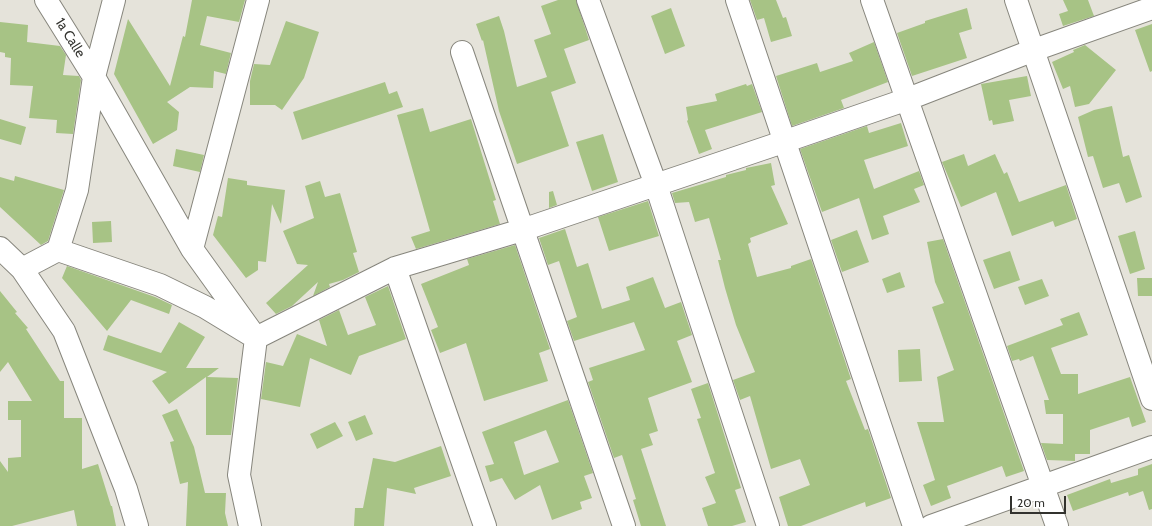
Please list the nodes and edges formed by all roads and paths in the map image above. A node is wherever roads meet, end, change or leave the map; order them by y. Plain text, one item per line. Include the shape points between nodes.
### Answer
1 (46, 0) edge
2 (114, 0) edge
3 (258, 0) edge
4 (588, 0) edge
5 (737, 0) edge
6 (872, 0) edge
7 (1016, 0) edge
8 (1149, 0) edge
9 (1152, 8) edge
10 (1034, 50) junction
11 (462, 52) dead end
12 (94, 76) junction
13 (908, 99) junction
14 (786, 141) junction
15 (656, 185) junction
16 (522, 230) junction
17 (0, 248) edge
18 (192, 249) junction
19 (58, 250) junction
20 (395, 268) junction
21 (22, 269) junction
22 (256, 338) junction
23 (1152, 399) edge
24 (1152, 447) edge
25 (1044, 485) junction
26 (136, 526) edge
27 (250, 526) edge
28 (485, 526) edge
29 (624, 526) edge
30 (768, 526) edge
31 (914, 526) edge
32 (930, 526) edge
33 (1057, 526) edge

1 - 12 street, 1a Calle
2 - 12 street
3 - 18 street
4 - 15 street
5 - 14 street
6 - 13 street
7 - 10 street
8 - 9 street
9 - 10 street
10 - 13 street
10 - 23 street
11 - 16 street
12 - 18 street, 1a Calle
12 - 19 street via 77,190
13 - 14 street
13 - 25 street
14 - 15 street
14 - 31 street
15 - 16 street
15 - 30 street
16 - 20 street
16 - 29 street
17 - 21 street
18 - 22 street, 1a Calle
19 - 21 street
19 - 22 street via 160,285 206,307
20 - 22 street
20 - 28 street
21 - 26 street via 64,331 126,489
22 - 27 street via 239,475
24 - 25 street
25 - 32 street
25 - 33 street

